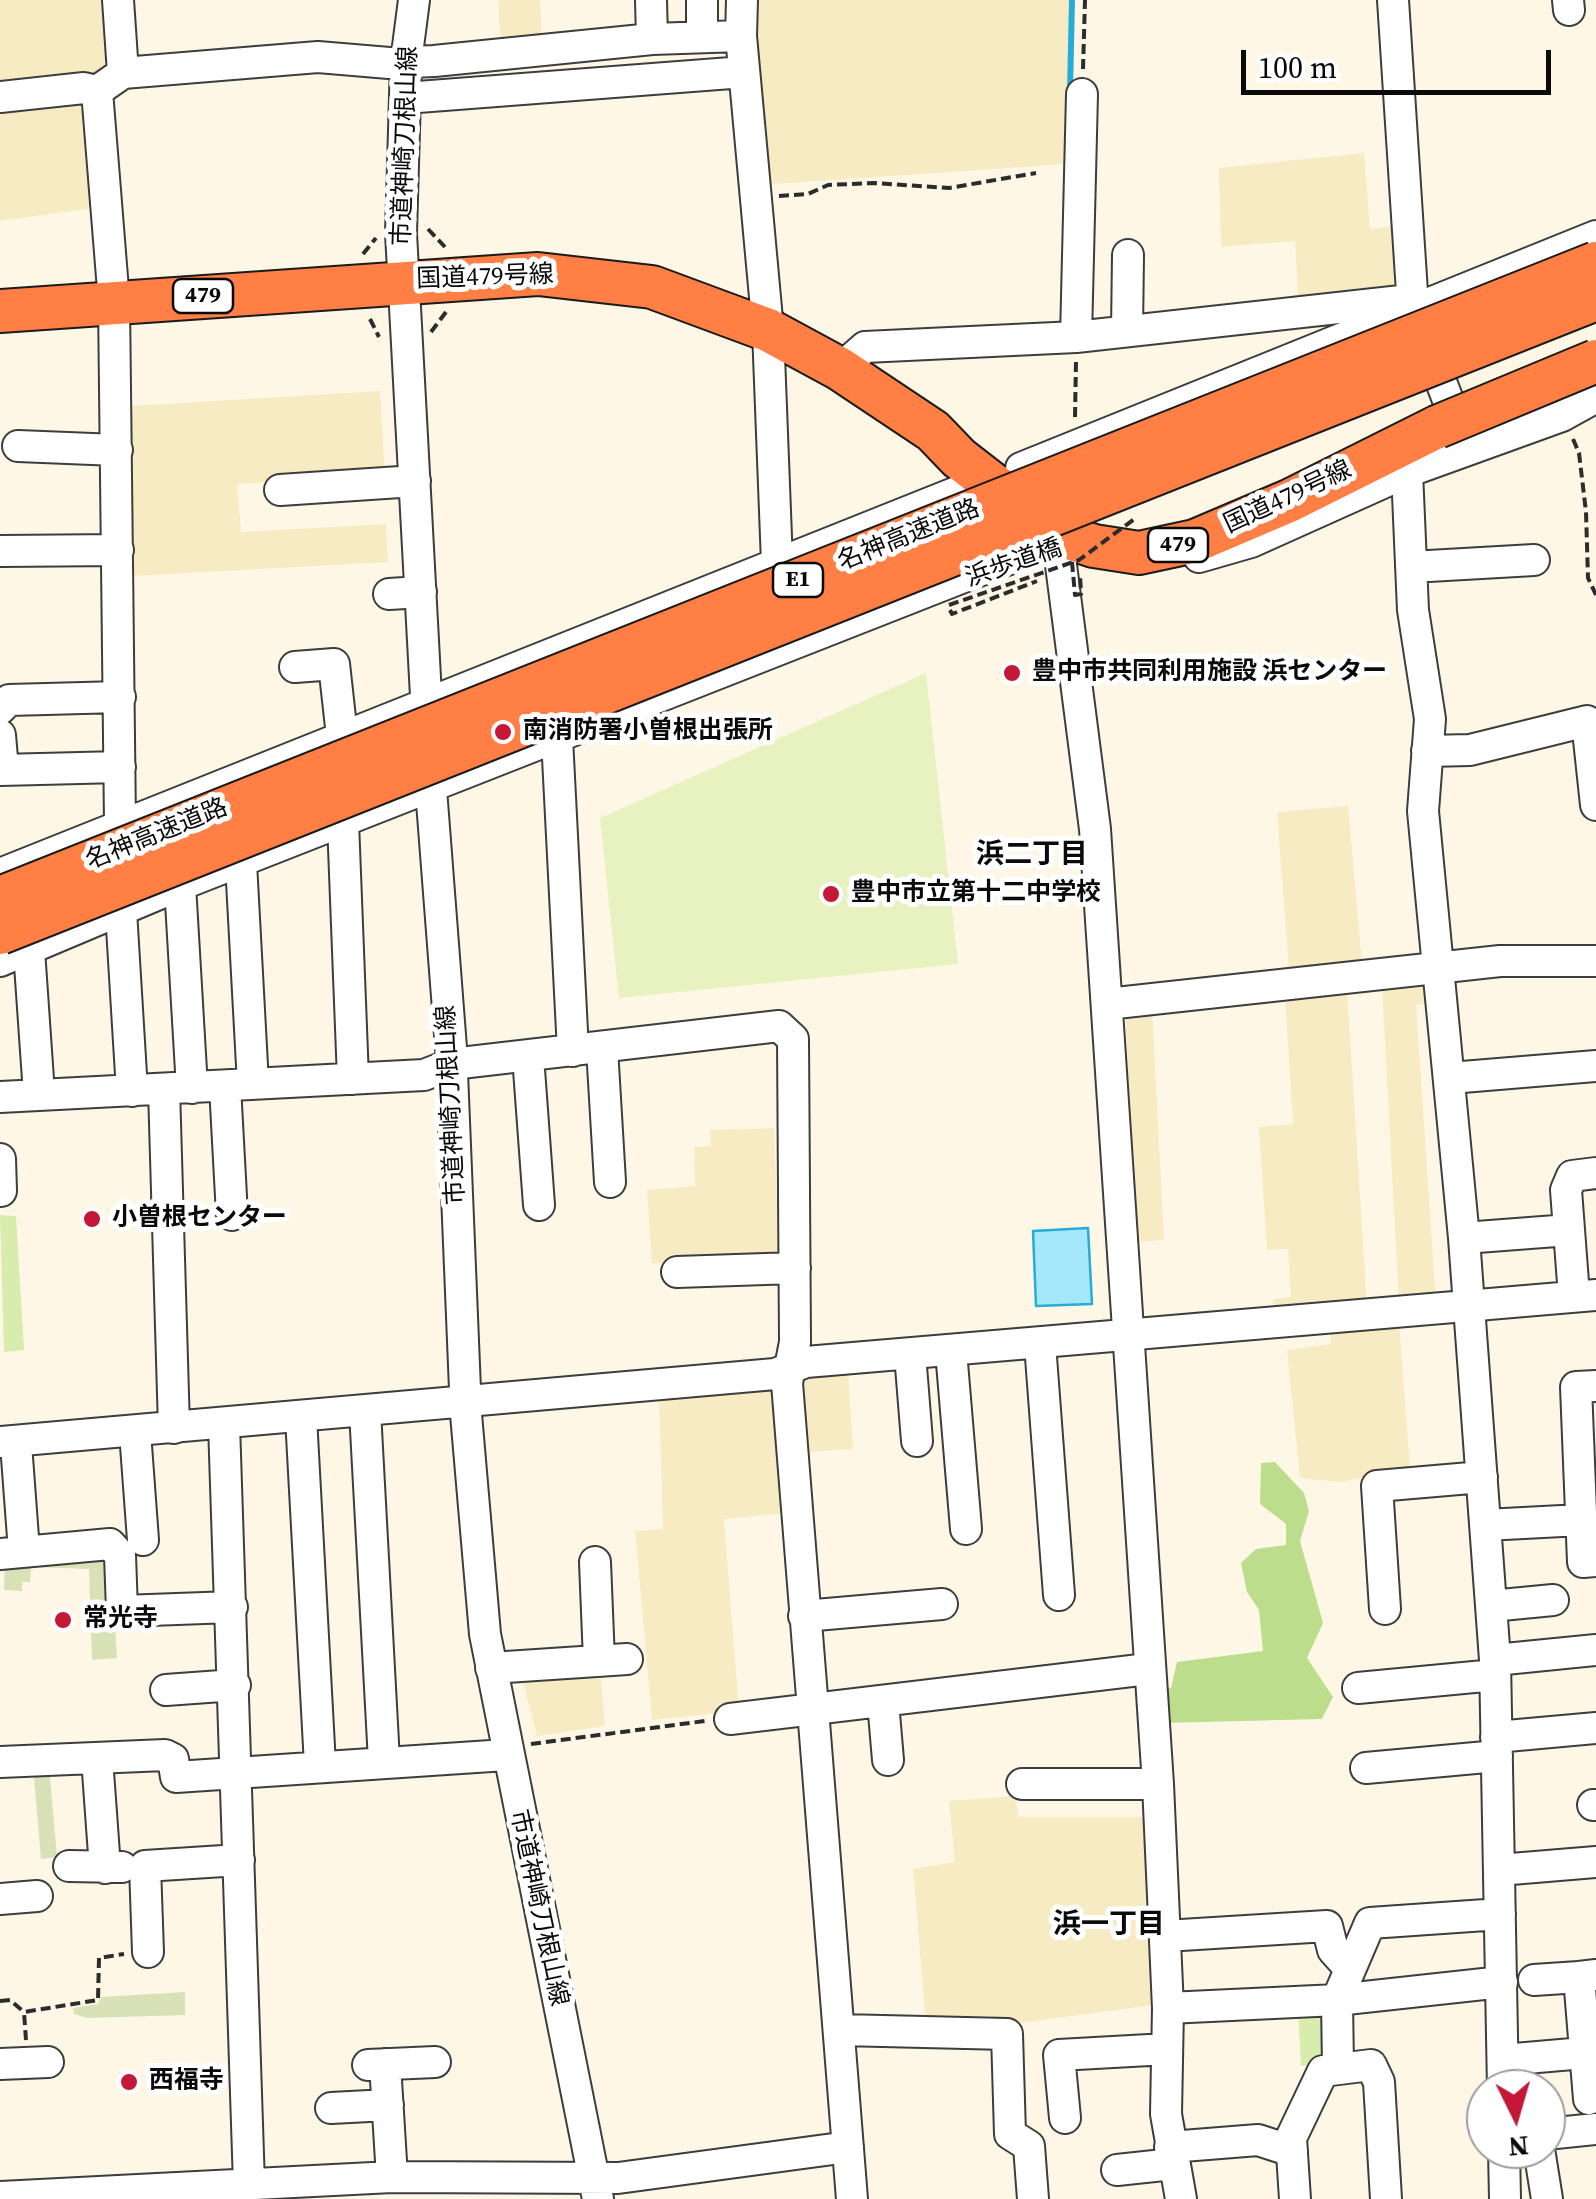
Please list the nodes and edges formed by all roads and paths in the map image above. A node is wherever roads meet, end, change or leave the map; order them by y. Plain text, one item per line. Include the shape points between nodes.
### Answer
1 (118, 0) edge
2 (414, 0) edge
3 (651, 0) edge
4 (702, 0) edge
5 (742, 0) edge
6 (1085, 0) edge
7 (1398, 2) edge
8 (702, 36) junction
9 (741, 36) junction
10 (652, 38) junction
11 (406, 62) junction
12 (744, 72) junction
13 (123, 73) junction
14 (97, 90) junction
15 (1082, 94) joint
16 (0, 98) edge
17 (404, 98) junction
18 (1036, 173) dead end
19 (756, 197) junction
20 (1596, 236) edge
21 (1128, 255) dead end
22 (1596, 263) edge
23 (405, 281) junction
24 (1596, 299) edge
25 (114, 302) junction
26 (1413, 308) junction
27 (0, 311) edge
28 (768, 330) junction
29 (1127, 331) junction
30 (1076, 336) junction
31 (1596, 361) edge
32 (840, 368) junction
33 (1596, 398) edge
34 (1562, 416) junction
35 (1452, 438) junction
36 (18, 446) dead end
37 (1075, 446) junction
38 (116, 450) junction
39 (1408, 472) junction
40 (1004, 474) junction
41 (415, 481) junction
42 (280, 490) dead end
43 (1146, 511) dead end
44 (118, 550) junction
45 (0, 551) edge
46 (1534, 560) dead end
47 (777, 562) junction
48 (1068, 562) junction
49 (1411, 567) junction
50 (421, 592) junction
51 (390, 594) dead end
52 (1596, 596) edge
53 (295, 667) dead end
54 (120, 697) junction
55 (427, 700) junction
56 (0, 709) edge
57 (0, 735) edge
58 (342, 736) junction
59 (557, 738) junction
60 (1427, 751) junction
61 (120, 767) junction
62 (2, 770) edge
63 (431, 789) junction
64 (1596, 805) edge
65 (343, 822) junction
66 (121, 826) junction
67 (241, 862) junction
68 (0, 874) edge
69 (180, 886) junction
70 (0, 898) edge
71 (121, 911) junction
72 (15, 941) edge
73 (0, 961) edge
74 (1596, 961) edge
75 (1440, 970) junction
76 (1107, 1004) junction
77 (587, 1050) junction
78 (528, 1056) junction
79 (452, 1064) junction
80 (1596, 1066) edge
81 (1450, 1078) junction
82 (352, 1079) junction
83 (239, 1085) junction
84 (178, 1088) junction
85 (132, 1091) junction
86 (39, 1094) junction
87 (0, 1097) edge
88 (0, 1158) edge
89 (1596, 1173) edge
90 (610, 1182) dead end
91 (1, 1191) edge
92 (539, 1205) dead end
93 (232, 1215) dead end
94 (1569, 1230) junction
95 (1464, 1238) junction
96 (795, 1268) junction
97 (677, 1272) dead end
98 (1585, 1296) edge
99 (1470, 1306) junction
100 (1131, 1338) junction
101 (1040, 1344) junction
102 (951, 1351) junction
103 (910, 1354) junction
104 (790, 1366) junction
105 (1596, 1386) edge
106 (465, 1401) junction
107 (366, 1410) junction
108 (301, 1416) junction
109 (224, 1424) junction
110 (174, 1428) junction
111 (135, 1432) junction
112 (917, 1441) dead end
113 (8, 1443) edge
114 (1482, 1476) junction
115 (1581, 1520) junction
116 (1486, 1526) junction
117 (966, 1529) dead end
118 (143, 1540) dead end
119 (12, 1552) edge
120 (1596, 1560) edge
121 (595, 1562) dead end
122 (1059, 1595) dead end
123 (1553, 1600) dead end
124 (942, 1604) dead end
125 (232, 1606) junction
126 (1491, 1606) junction
127 (1385, 1609) dead end
128 (804, 1616) junction
129 (1596, 1650) edge
130 (491, 1668) junction
131 (1495, 1668) junction
132 (1148, 1669) junction
133 (235, 1685) junction
134 (1358, 1688) dead end
135 (166, 1690) dead end
136 (883, 1702) junction
137 (812, 1711) junction
138 (730, 1719) joint
139 (1596, 1728) edge
140 (1497, 1746) junction
141 (517, 1750) junction
142 (96, 1758) junction
143 (888, 1760) dead end
144 (384, 1761) junction
145 (0, 1762) edge
146 (320, 1765) junction
147 (1366, 1768) dead end
148 (239, 1775) junction
149 (1022, 1784) dead end
150 (1158, 1784) junction
151 (239, 1860) junction
152 (1596, 1862) edge
153 (69, 1866) dead end
154 (145, 1866) junction
155 (105, 1868) junction
156 (1499, 1870) junction
157 (37, 1896) dead end
158 (0, 1899) edge
159 (1500, 1914) junction
160 (1165, 1936) junction
161 (148, 1952) joint
162 (1350, 1969) junction
163 (1587, 1976) edge
164 (1534, 1980) dead end
165 (1502, 1982) junction
166 (1337, 2000) junction
167 (0, 2001) edge
168 (1168, 2008) junction
169 (24, 2012) junction
170 (840, 2030) junction
171 (1167, 2049) junction
172 (1584, 2053) junction
173 (434, 2062) dead end
174 (26, 2063) edge
175 (1338, 2068) junction
176 (1503, 2069) edge
177 (1522, 2069) edge
178 (388, 2105) junction
179 (331, 2108) dead end
180 (1592, 2114) edge
181 (1065, 2118) dead end
182 (1566, 2125) edge
183 (848, 2148) junction
184 (1292, 2151) junction
185 (1171, 2156) junction
186 (1116, 2170) dead end
187 (392, 2177) junction
188 (249, 2184) junction
189 (597, 2188) edge
190 (1504, 2193) edge
191 (1546, 2193) edge
192 (118, 2195) edge
193 (0, 2197) edge
194 (1026, 2198) edge
195 (852, 2199) edge
196 (1181, 2199) edge
197 (1294, 2199) edge
198 (1386, 2199) edge

1 - 13 street
2 - 11 street, 市道神崎刀根山線
3 - 10 street
4 - 8 street
5 - 9 street
6 - 15 path
7 - 26 street
8 - 9 street
8 - 10 street
9 - 12 street
10 - 11 street
11 - 13 street via 318,57
11 - 17 street, 市道神崎刀根山線
12 - 17 street
12 - 19 street
13 - 14 street
14 - 16 street
14 - 25 street
15 - 30 street
17 - 23 street, 市道神崎刀根山線
18 - 19 path via 949,188 875,183
19 - 28 street
20 - 26 street
21 - 29 street
22 - 70 highway, 名神高速道路 / E1, bridge
23 - 25 highway, 国道479号線 / 479
23 - 28 highway, 国道479号線 / 479 via 538,274 620,281 688,298
23 - 41 street, 市道神崎刀根山線
24 - 72 highway, 名神高速道路 / E1, bridge
25 - 27 highway, 国道479号線 / 479
25 - 38 street
26 - 29 street via 1401,300
26 - 35 street
26 - 37 street
28 - 32 highway, 国道479号線 / 479
28 - 47 street
29 - 30 street
30 - 32 street via 865,347
30 - 37 path
31 - 35 highway, 国道479号線 / 479, bridge
32 - 40 highway, 国道479号線 / 479
33 - 34 street
34 - 35 street
34 - 52 path via 1580,453 1588,578
35 - 39 street
35 - 40 highway, 国道479号線 / 479 via 1278,477 1154,528 1100,521
35 - 48 highway, 国道479号線 / 479 via 1194,541 1139,553 1094,546
36 - 38 street
37 - 40 street
38 - 44 street
39 - 48 street via 1215,554 1149,564 1097,554
39 - 49 street
40 - 47 street
40 - 48 highway, 国道479号線 / 479
41 - 42 street
41 - 50 street, 市道神崎刀根山線
43 - 48 path, 浜歩道橋, bridge
44 - 45 street
44 - 54 street via 128,606
46 - 49 street
47 - 55 street
48 - 48 path, 浜歩道橋, bridge via 949,605 952,614 1035,581
48 - 59 street via 1017,556
48 - 76 street
49 - 60 street via 1430,719
50 - 51 street
50 - 55 street, 市道神崎刀根山線
53 - 58 street via 334,664
54 - 56 street via 9,700
54 - 61 street
55 - 58 street
55 - 63 street, 市道神崎刀根山線
57 - 62 street
58 - 66 street
59 - 63 street
59 - 77 street
60 - 64 street via 1470,750 1587,721
60 - 75 street via 1423,811
61 - 62 street
61 - 66 street
63 - 65 street
63 - 79 street, 市道神崎刀根山線
65 - 67 street
65 - 82 street
66 - 68 street
66 - 71 street
67 - 69 street
67 - 83 street
69 - 71 street
69 - 84 street
71 - 72 street
71 - 85 street
72 - 73 street
72 - 86 street
74 - 75 street
75 - 76 street
75 - 81 street
76 - 100 street
77 - 78 street
77 - 90 street
77 - 96 street via 779,1026 793,1039
78 - 79 street
78 - 92 street
79 - 82 street via 424,1075
79 - 106 street, 市道神崎刀根山線
80 - 81 street
81 - 95 street
82 - 83 street
83 - 84 street
83 - 93 street
84 - 85 street
84 - 110 street
85 - 86 street
86 - 87 street
88 - 91 street
89 - 94 street via 1572,1176 1566,1190
94 - 95 street
94 - 98 street
95 - 99 street
96 - 97 street
96 - 104 street
98 - 99 street
99 - 100 street
99 - 114 street
100 - 101 street
100 - 132 street
101 - 102 street
101 - 122 street
102 - 103 street
102 - 117 street
103 - 104 street
103 - 112 street
104 - 106 street via 775,1374
104 - 128 street
105 - 115 street via 1576,1387
106 - 107 street
106 - 130 street, 市道神崎刀根山線
107 - 108 street
107 - 144 street
108 - 109 street
108 - 146 street
109 - 110 street
109 - 125 street
110 - 111 street
111 - 113 street
111 - 118 street
113 - 119 street
114 - 116 street
114 - 127 street via 1376,1486
115 - 116 street
115 - 120 street via 1583,1562
116 - 126 street
119 - 125 street via 110,1544 120,1555 122,1611
121 - 130 street via 613,1660
123 - 126 street
124 - 128 street
125 - 133 street
126 - 131 street
128 - 137 street
129 - 131 street
130 - 141 street, 市道神崎刀根山線
131 - 134 street
131 - 140 street
132 - 136 street
132 - 150 street
133 - 135 street
133 - 148 street
136 - 137 street
136 - 143 street
137 - 138 street
137 - 170 street
138 - 141 path
139 - 140 street
140 - 147 street
140 - 156 street
141 - 144 street
141 - 189 street, 市道神崎刀根山線
142 - 145 street
142 - 148 street via 165,1755 173,1760 176,1778
142 - 155 street
144 - 146 street
146 - 148 street
148 - 151 street
149 - 150 street
150 - 160 street
151 - 154 street
151 - 188 street
152 - 156 street
153 - 155 street
154 - 155 street
154 - 161 street
156 - 159 street
157 - 158 street
159 - 162 street via 1370,1923
159 - 165 street
160 - 162 street via 1328,1926 1333,1950
160 - 168 street
161 - 169 path via 99,1958 98,2000
162 - 166 street
163 - 164 street
163 - 172 street
165 - 166 street
165 - 176 street
166 - 168 street
166 - 175 street
167 - 169 path via 10,2000
168 - 171 street
169 - 174 path
170 - 183 street
170 - 194 street via 1006,2034 1010,2134 1029,2146
171 - 181 street via 1059,2055
171 - 185 street
172 - 177 street
172 - 180 street
173 - 178 street via 376,2065
175 - 184 street via 1323,2072 1291,2138
175 - 198 street via 1371,2065 1379,2082
178 - 179 street
178 - 187 street
180 - 182 street
183 - 189 street
183 - 195 street
184 - 185 street via 1258,2140
184 - 197 street
185 - 186 street
185 - 196 street
187 - 188 street
187 - 189 street
188 - 192 street
190 - 191 street
192 - 193 street

